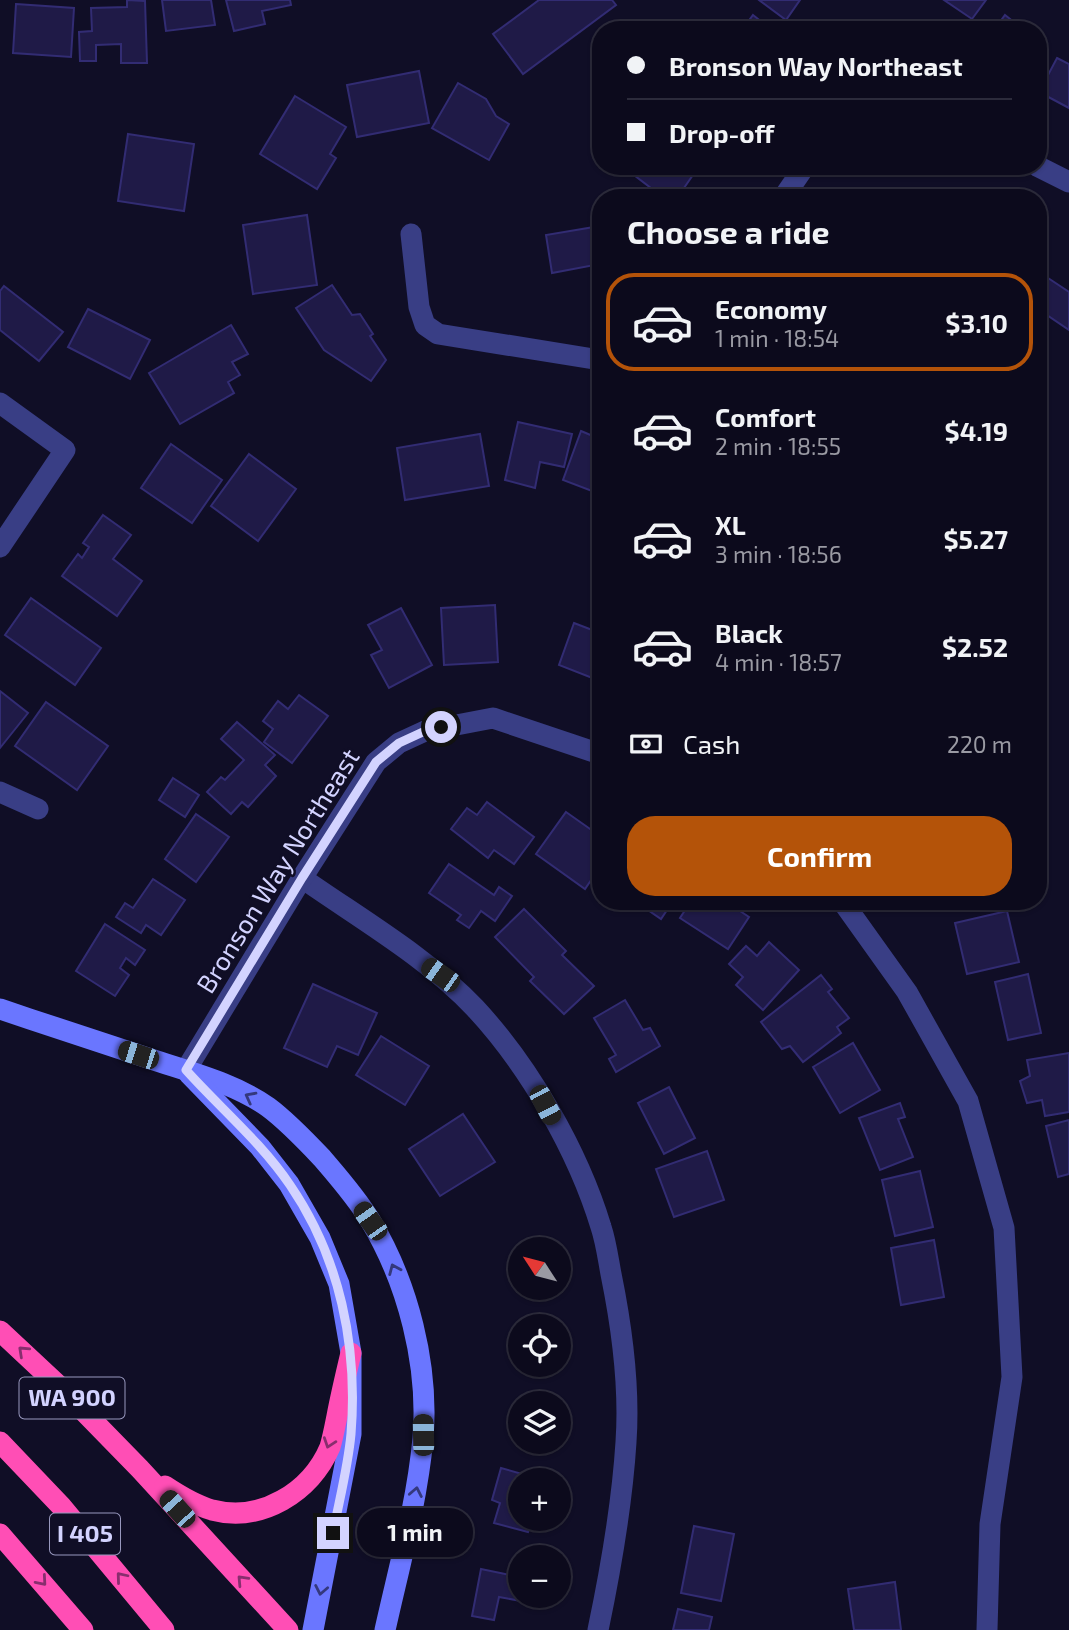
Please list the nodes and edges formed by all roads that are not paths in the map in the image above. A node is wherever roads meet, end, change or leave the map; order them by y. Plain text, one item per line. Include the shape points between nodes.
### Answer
1 (1047, 171) edge
2 (1069, 182) edge
3 (411, 234) dead end
4 (592, 359) edge
5 (0, 402) edge
6 (0, 547) edge
7 (592, 751) edge
8 (0, 792) edge
9 (38, 809) dead end
10 (302, 878) junction
11 (848, 910) edge
12 (0, 1009) edge
13 (186, 1070) junction
14 (0, 1331) edge
15 (351, 1353) junction
16 (0, 1442) edge
17 (140, 1469) junction
18 (0, 1534) edge
19 (83, 1630) edge
20 (164, 1630) edge
21 (288, 1630) edge
22 (313, 1630) edge
23 (385, 1630) edge
24 (598, 1630) edge
25 (987, 1630) edge

1 - 2 street
3 - 4 street via 419,307 425,325 438,334
5 - 6 street via 65,450
7 - 10 street, Bronson Way Northeast via 493,718 425,731 399,743 376,762
8 - 9 street
10 - 13 street, Bronson Way Northeast
10 - 24 street via 440,975 475,1009 545,1105 597,1215 618,1309 626,1377 626,1441
11 - 25 street via 907,992 968,1101 1004,1228 1012,1377 990,1524
12 - 13 main road
13 - 15 main road via 260,1147 308,1213 339,1284
23 -> 13 main road via 417,1488 423,1435 421,1374 397,1275 345,1184 306,1141 268,1107
17 -> 14 highway, WA 900
15 -> 17 highway via 330,1446 317,1470 282,1502 238,1513 213,1510 185,1499
15 -> 22 main road via 351,1434
20 -> 16 highway, I 405 via 61,1506
21 -> 17 highway, WA 900
18 -> 19 highway, I 405

